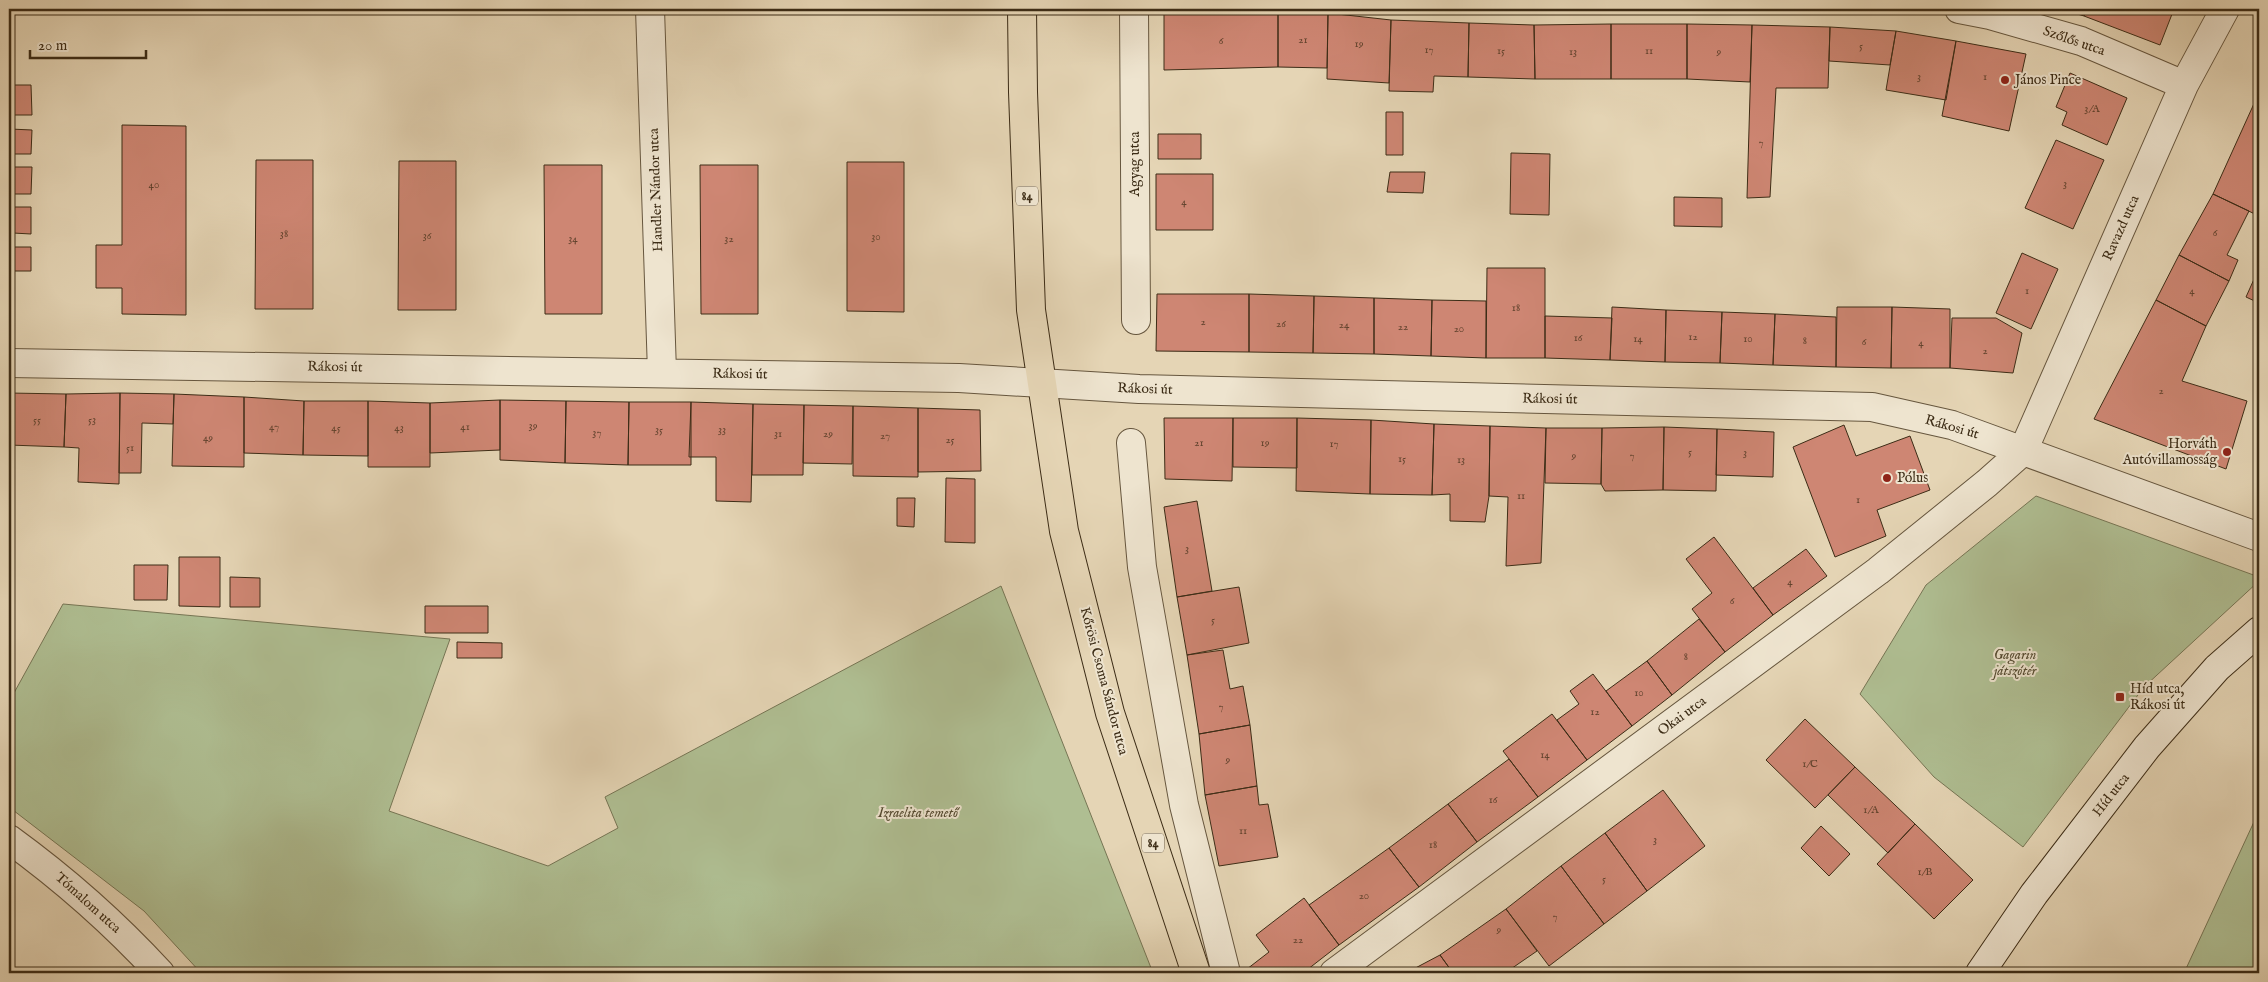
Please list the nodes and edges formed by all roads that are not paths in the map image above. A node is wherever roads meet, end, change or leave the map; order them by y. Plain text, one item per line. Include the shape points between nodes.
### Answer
1 (650, 9) edge
2 (1022, 9) edge
3 (1134, 9) edge
4 (1959, 9) edge
5 (2225, 9) edge
6 (2184, 86) junction
7 (1136, 320) dead end
8 (9, 363) edge
9 (662, 372) junction
10 (1041, 382) junction
11 (1132, 443) dead end
12 (2023, 451) junction
13 (2259, 537) edge
14 (2259, 631) edge
15 (9, 839) edge
16 (160, 973) edge
17 (1196, 973) edge
18 (1226, 973) edge
19 (1334, 973) edge
20 (1980, 973) edge

1 - 9 street, Handler Nándor utca
2 - 10 main road, 84 via 1031,310
3 - 7 street, Agyag utca
4 - 6 street, Szőlős utca via 2081,41
5 - 6 street, Ravazd utca
6 - 12 street, Ravazd utca
8 - 9 street, Rákosi út
9 - 10 street, Rákosi út
10 - 12 street, Rákosi út via 1139,389 1872,407 1952,425
10 - 17 main road, Kőrösi Csoma Sándor utca / 84 via 1064,531 1110,713
11 - 18 street via 1142,568 1182,795
12 - 13 street, Rákosi út
12 - 19 street, Okai utca via 1878,571
14 - 20 street, Híd utca via 2217,668 2147,747 2034,894
15 - 16 street, Tómalom utca via 56,873 132,942

